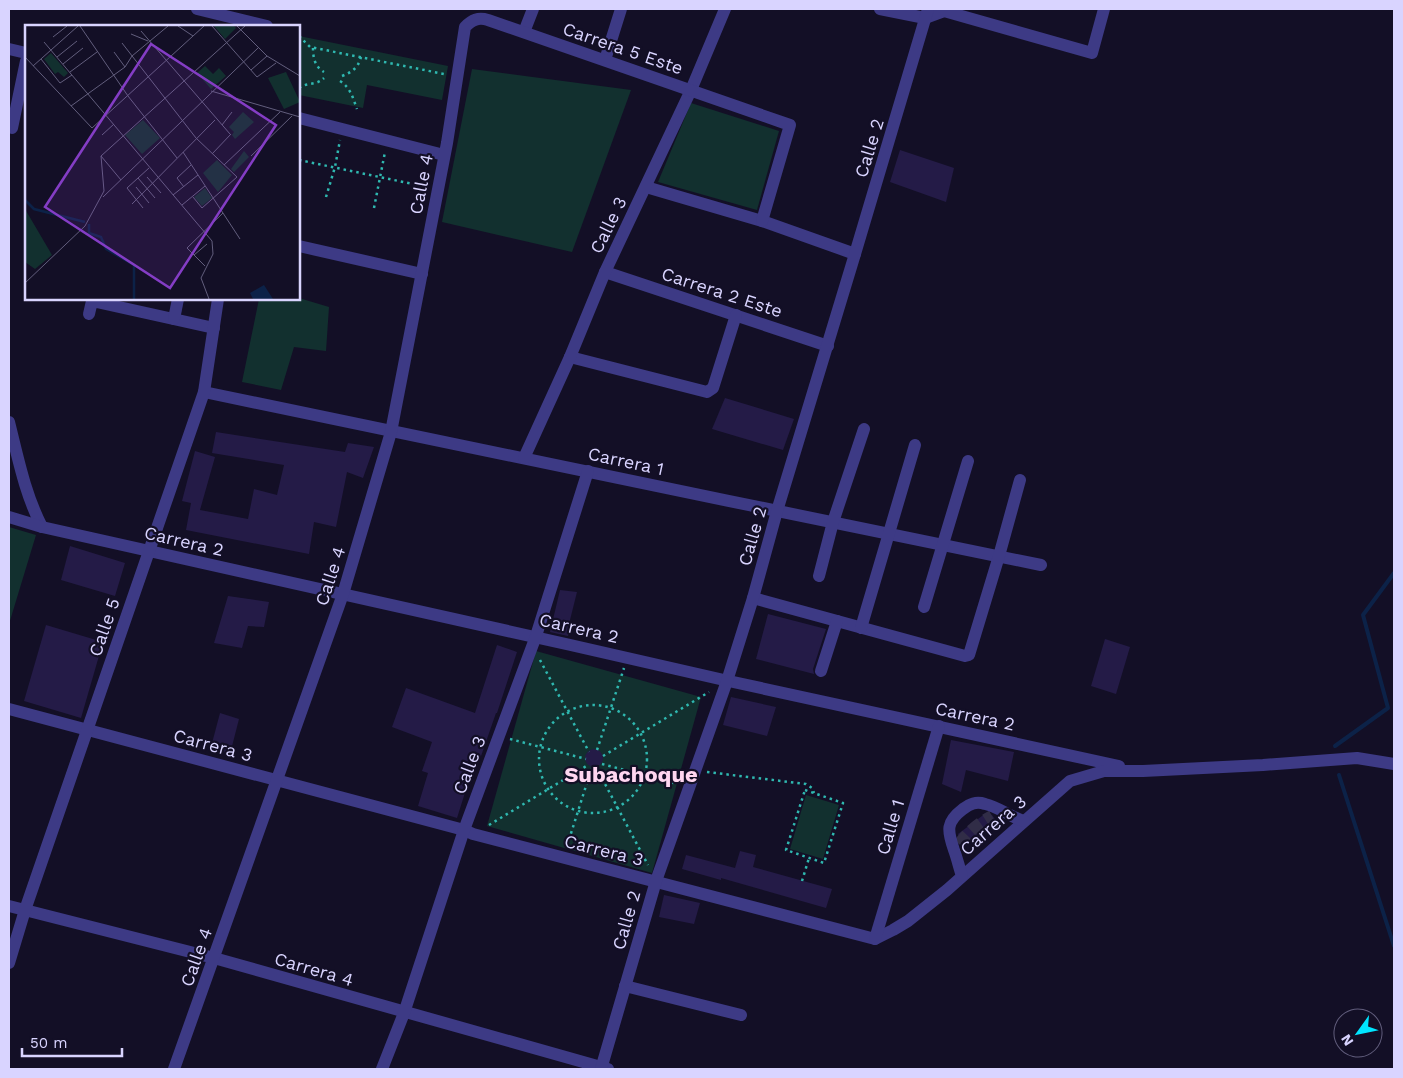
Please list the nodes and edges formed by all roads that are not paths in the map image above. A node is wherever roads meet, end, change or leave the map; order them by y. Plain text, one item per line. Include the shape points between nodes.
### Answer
1 (197, 9) edge
2 (533, 9) edge
3 (621, 9) edge
4 (725, 9) edge
5 (880, 9) edge
6 (1104, 9) edge
7 (927, 14) edge
8 (263, 25) edge
9 (524, 32) junction
10 (9, 49) edge
11 (25, 54) edge
12 (605, 60) junction
13 (25, 66) edge
14 (454, 76) joint
15 (691, 90) junction
16 (300, 118) edge
17 (12, 128) dead end
18 (444, 155) junction
19 (646, 187) junction
20 (762, 221) junction
21 (300, 246) edge
22 (856, 254) junction
23 (605, 272) junction
24 (422, 274) junction
25 (178, 300) edge
26 (218, 300) edge
27 (89, 314) dead end
28 (736, 315) junction
29 (174, 319) junction
30 (214, 328) junction
31 (828, 346) junction
32 (570, 357) junction
33 (204, 392) junction
34 (9, 422) edge
35 (864, 429) dead end
36 (391, 432) junction
37 (915, 445) dead end
38 (12, 447) edge
39 (524, 458) junction
40 (968, 461) dead end
41 (588, 471) junction
42 (1020, 480) dead end
43 (777, 510) junction
44 (9, 517) edge
45 (833, 522) junction
46 (42, 527) junction
47 (888, 534) junction
48 (944, 545) junction
49 (149, 550) junction
50 (999, 556) junction
51 (1041, 565) dead end
52 (819, 576) dead end
53 (343, 594) junction
54 (753, 598) junction
55 (924, 607) dead end
56 (837, 621) junction
57 (861, 628) junction
58 (535, 641) junction
59 (821, 671) dead end
60 (728, 681) junction
61 (9, 709) edge
62 (939, 726) junction
63 (87, 730) junction
64 (1075, 756) junction
65 (1394, 764) edge
66 (1143, 771) junction
67 (277, 780) junction
68 (1070, 782) junction
69 (1024, 821) junction
70 (468, 832) junction
71 (962, 876) junction
72 (656, 881) junction
73 (9, 906) edge
74 (24, 910) junction
75 (875, 939) junction
76 (214, 958) junction
77 (9, 963) edge
78 (626, 986) junction
79 (404, 1012) junction
80 (741, 1015) dead end
81 (174, 1069) edge
82 (382, 1069) edge
83 (604, 1069) edge

1 - 8 street
2 - 9 street
3 - 12 street
4 - 15 street, Calle 3
5 - 7 street
6 - 7 street via 1092,53 944,11
7 - 22 street, Calle 2
9 - 12 street, Carrera 5 Este
9 - 14 street, Carrera 5 Este via 482,18 471,20 465,28
10 - 11 street
12 - 15 street, Carrera 5 Este
13 - 17 street
14 - 18 street, Calle 4
15 - 19 street, Calle 3
15 - 20 street, Carrera 5 Este via 790,125
16 - 18 street
18 - 24 street, Calle 4
19 - 20 street
19 - 23 street, Calle 3
20 - 22 street
21 - 24 street
22 - 31 street, Calle 2
23 - 28 street, Carrera 2 Este
23 - 32 street, Calle 3
24 - 36 street, Calle 4
25 - 29 street
26 - 30 street, Calle 5
27 - 29 street via 92,301
28 - 31 street, Carrera 2 Este
28 - 32 street via 713,388 707,392
29 - 30 street
30 - 33 street, Calle 5
31 - 43 street, Calle 2
32 - 39 street, Calle 3
33 - 36 street, Carrera 1
33 - 49 street, Calle 5
34 - 38 street
35 - 45 street
36 - 39 street, Carrera 1
36 - 53 street, Calle 4
37 - 47 street
38 - 46 street
39 - 41 street, Carrera 1
40 - 48 street
41 - 43 street, Carrera 1
41 - 58 street, Calle 3
42 - 50 street
43 - 45 street, Carrera 1
43 - 54 street, Calle 2
44 - 46 street, Carrera 2
45 - 47 street, Carrera 1
45 - 52 street
46 - 49 street, Carrera 2
47 - 48 street, Carrera 1
47 - 57 street
48 - 50 street, Carrera 1
48 - 55 street
49 - 53 street, Carrera 2
49 - 63 street, Calle 5
50 - 51 street, Carrera 1
50 - 57 street via 969,655
53 - 58 street, Carrera 2
53 - 67 street, Calle 4
54 - 56 street
54 - 60 street, Calle 2
56 - 57 street
56 - 59 street
58 - 60 street, Carrera 2 via 627,657
58 - 70 street, Calle 3 via 499,736
60 - 62 street, Carrera 2
60 - 72 street, Calle 2
61 - 63 street, Carrera 3
62 - 64 street, Carrera 2
62 - 75 street, Calle 1
63 - 67 street, Carrera 3
63 - 74 street, Calle 5
64 - 66 street, Carrera 2
64 - 68 street via 1075,771
65 - 66 street via 1357,758
66 - 68 street, Carrera 3 via 1104,770
67 - 70 street, Carrera 3
67 - 76 street, Calle 4
68 - 69 street, Carrera 3
69 - 71 street, Carrera 3
69 - 71 street via 998,814 994,807 977,802 954,816 948,828 949,836 957,847
70 - 72 street, Carrera 3
70 - 79 street, Calle 3
71 - 75 street, Carrera 3 via 908,920
72 - 75 street, Carrera 3
72 - 78 street, Calle 2
73 - 74 street, Carrera 4
74 - 76 street, Carrera 4
74 - 77 street, Calle 5
76 - 79 street, Carrera 4
76 - 81 street, Calle 4
78 - 80 street
78 - 83 street, Calle 2
79 - 82 street, Calle 3
79 - 83 street, Carrera 4

